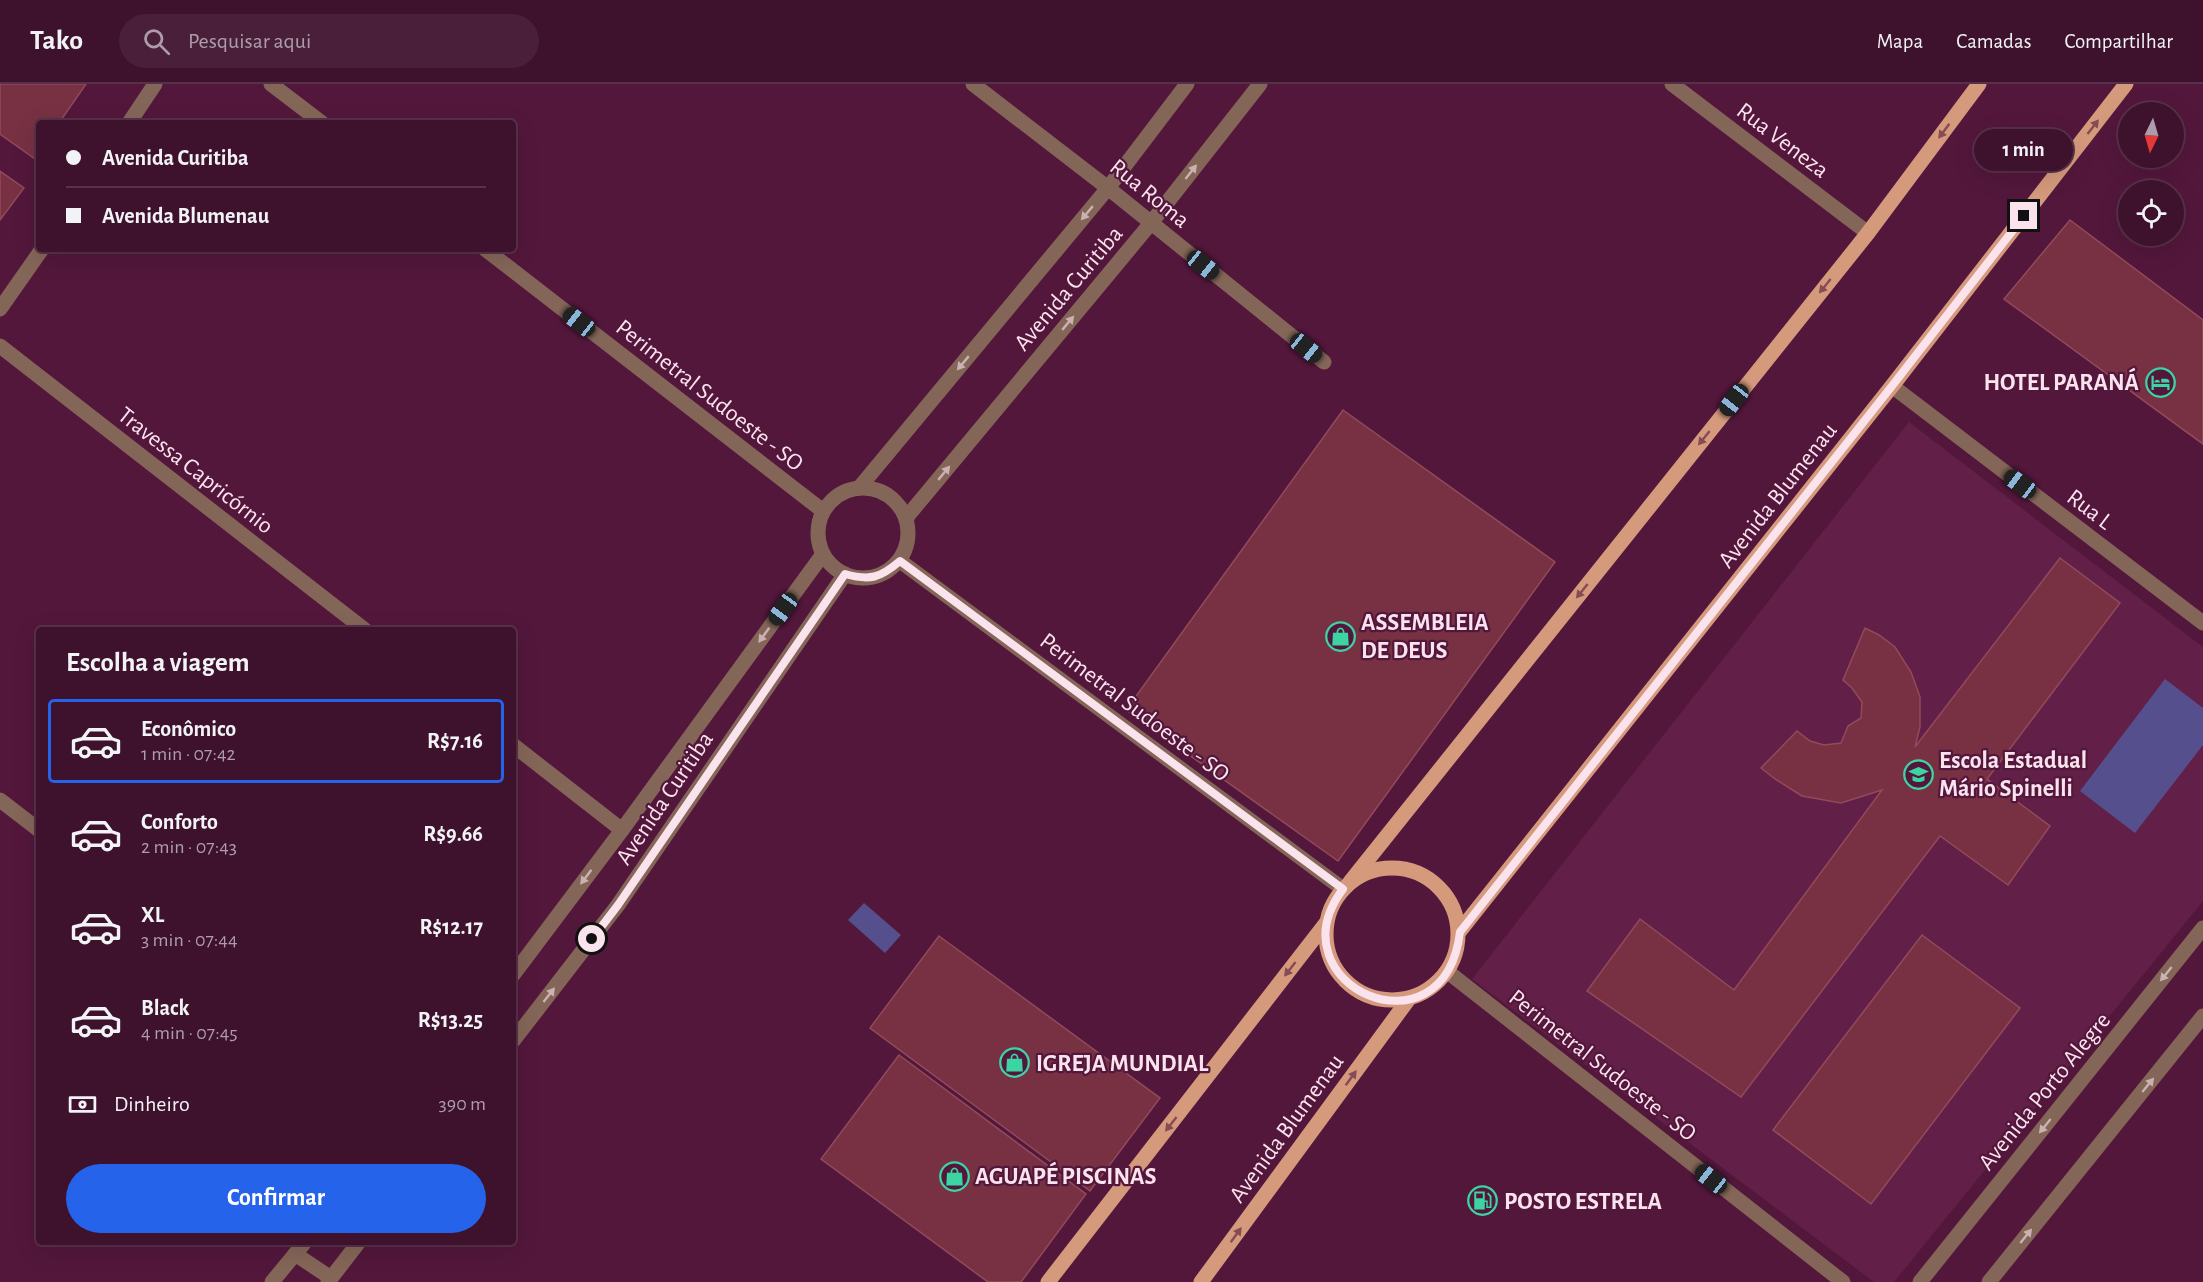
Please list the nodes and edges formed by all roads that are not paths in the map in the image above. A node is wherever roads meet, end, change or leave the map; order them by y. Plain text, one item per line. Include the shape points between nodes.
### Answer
1 (155, 84) edge
2 (271, 84) edge
3 (973, 84) edge
4 (1187, 84) edge
5 (1260, 84) edge
6 (1672, 84) edge
7 (1979, 84) edge
8 (2126, 84) edge
9 (131, 120) edge
10 (318, 120) edge
11 (1108, 188) junction
12 (1151, 223) junction
13 (1868, 233) junction
14 (40, 252) edge
15 (488, 252) edge
16 (0, 309) edge
17 (0, 346) edge
18 (1324, 362) dead end
19 (1892, 386) junction
20 (859, 488) junction
21 (823, 511) junction
22 (906, 519) junction
23 (823, 554) junction
24 (900, 561) junction
25 (845, 574) junction
26 (2203, 623) edge
27 (361, 627) edge
28 (516, 747) edge
29 (0, 800) edge
30 (36, 828) edge
31 (622, 830) junction
32 (1346, 886) junction
33 (1326, 923) junction
34 (2203, 928) edge
35 (1460, 932) junction
36 (516, 971) edge
37 (1448, 972) junction
38 (1408, 1000) junction
39 (2203, 1016) edge
40 (516, 1037) edge
41 (357, 1245) edge
42 (300, 1248) edge
43 (330, 1280) edge
44 (272, 1282) edge
45 (1048, 1282) edge
46 (1201, 1282) edge
47 (1843, 1282) edge
48 (1920, 1282) edge
49 (1989, 1282) edge

1 - 9 street
2 - 10 street
3 - 11 street, Rua Roma
4 - 11 street, Avenida Curitiba
12 -> 5 street, Avenida Curitiba
6 - 13 street, Rua Veneza
7 -> 13 main road
19 -> 8 main road, Avenida Blumenau
11 - 12 street, Rua Roma
11 -> 20 street, Avenida Curitiba
12 - 18 street, Rua Roma
22 -> 12 street, Avenida Curitiba
13 -> 32 main road
14 - 16 street
15 - 21 street, Perimetral Sudoeste - SO
17 - 27 street, Travessa Capricórnio
19 - 26 street, Rua L
19 - 35 main road, Avenida Blumenau
20 - 21 street via 845,491
20 - 22 street via 888,495
21 - 23 street via 818,526
22 - 24 street via 909,533
23 - 25 street
23 -> 31 street, Avenida Curitiba
24 - 25 street via 874,577
24 - 32 street, Perimetral Sudoeste - SO
40 -> 25 street, Avenida Curitiba via 618,905
28 - 31 street
29 - 30 street
31 -> 36 street, Avenida Curitiba
32 - 33 main road via 1335,900
32 - 35 main road via 1366,873 1384,868 1420,874 1448,897
33 - 38 main road via 1329,956 1336,971 1360,993 1375,999
33 -> 45 main road
34 -> 48 street, Avenida Porto Alegre
35 - 37 main road
37 - 38 main road via 1431,989
37 - 47 street, Perimetral Sudoeste - SO
46 -> 38 main road, Avenida Blumenau
49 -> 39 street
41 - 43 street
42 - 43 street
42 - 44 street

